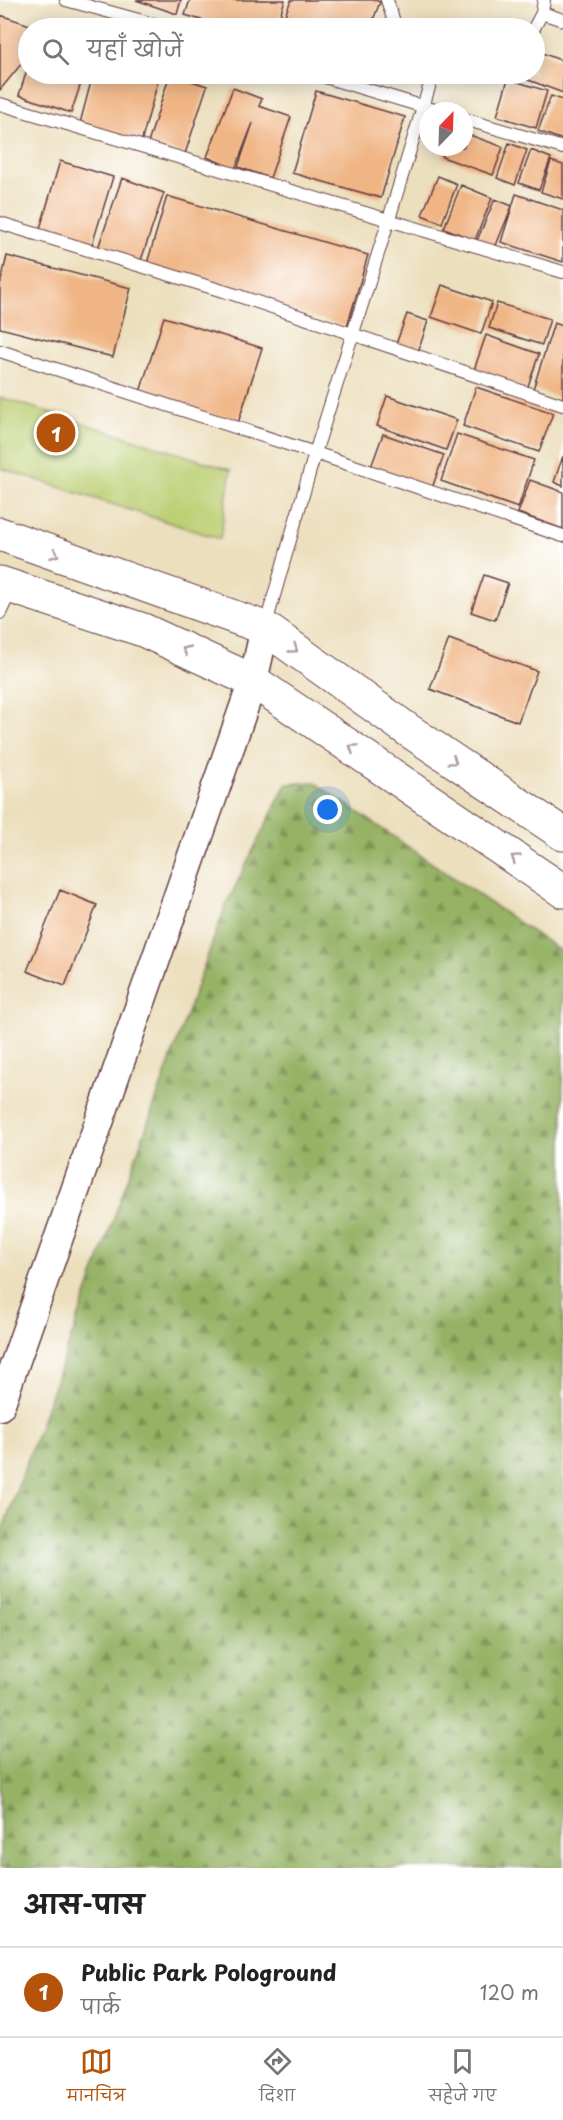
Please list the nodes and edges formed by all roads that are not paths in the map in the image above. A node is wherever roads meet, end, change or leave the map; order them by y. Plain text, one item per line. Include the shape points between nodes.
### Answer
1 (66, 0) edge
2 (387, 0) edge
3 (544, 0) edge
4 (542, 13) junction
5 (132, 18) edge
6 (393, 18) edge
7 (539, 18) edge
8 (563, 20) edge
9 (348, 84) edge
10 (430, 84) edge
11 (425, 102) edge
12 (0, 104) edge
13 (419, 105) edge
14 (473, 122) edge
15 (419, 123) edge
16 (563, 148) edge
17 (389, 219) junction
18 (0, 224) edge
19 (563, 272) edge
20 (353, 335) junction
21 (0, 351) edge
22 (563, 405) edge
23 (315, 453) junction
24 (0, 534) edge
25 (563, 536) edge
26 (4, 595) edge
27 (265, 628) junction
28 (253, 681) junction
29 (563, 834) edge
30 (563, 891) edge
31 (0, 1406) edge

1 - 5 lane
2 - 6 lane
3 - 4 lane
4 - 7 lane
4 - 8 lane
9 - 13 lane
10 - 11 lane
12 - 17 lane
14 - 16 lane
15 - 17 lane
17 - 19 lane
17 - 20 lane
18 - 20 lane via 236,295
20 - 22 lane
20 - 23 lane
21 - 23 lane
23 - 25 lane
23 - 27 lane
24 -> 27 main road
28 -> 26 main road via 143,630
27 - 28 street
27 -> 29 main road
30 -> 28 main road
28 - 31 street

